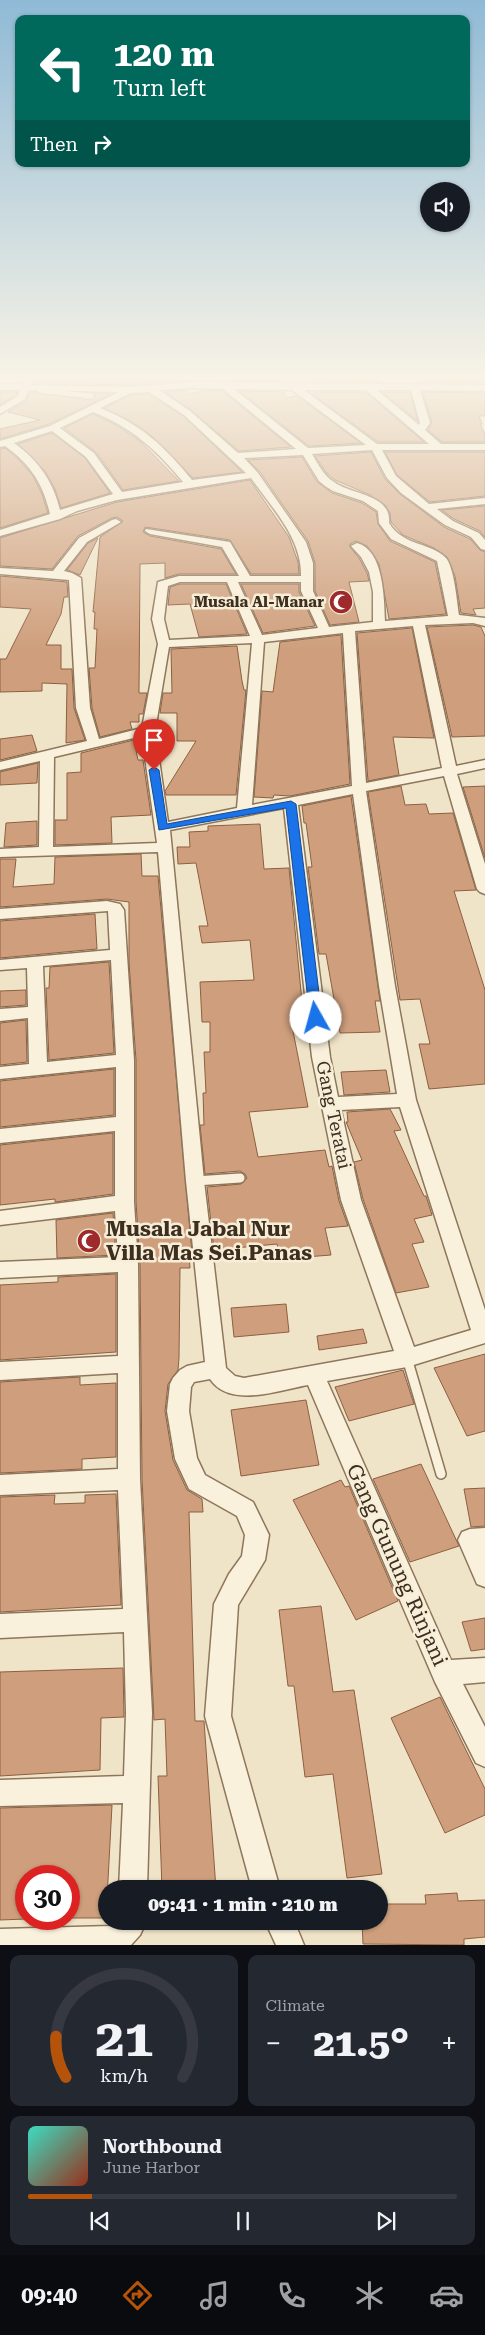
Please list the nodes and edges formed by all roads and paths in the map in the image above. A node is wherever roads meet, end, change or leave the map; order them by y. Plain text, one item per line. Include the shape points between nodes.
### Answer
1 (35, 468) edge
2 (99, 468) edge
3 (176, 468) edge
4 (247, 468) edge
5 (316, 468) edge
6 (386, 468) edge
7 (254, 475) junction
8 (189, 483) junction
9 (120, 496) junction
10 (485, 501) edge
11 (426, 507) junction
12 (56, 517) junction
13 (116, 522) dead end
14 (150, 531) dead end
15 (3, 532) edge
16 (480, 534) edge
17 (358, 546) dead end
18 (485, 547) edge
19 (0, 571) edge
20 (56, 574) junction
21 (246, 578) junction
22 (231, 579) junction
23 (305, 579) junction
24 (454, 619) junction
25 (418, 622) junction
26 (485, 622) edge
27 (379, 625) junction
28 (349, 628) junction
29 (325, 631) junction
30 (258, 640) junction
31 (164, 644) junction
32 (148, 731) junction
33 (94, 744) junction
34 (47, 754) junction
35 (485, 764) edge
36 (0, 766) edge
37 (450, 772) junction
38 (359, 789) junction
39 (291, 804) junction
40 (244, 811) junction
41 (163, 827) junction
42 (165, 847) junction
43 (46, 852) junction
44 (0, 854) edge
45 (485, 889) edge
46 (0, 914) edge
47 (119, 954) junction
48 (35, 962) junction
49 (0, 965) edge
50 (36, 1012) junction
51 (0, 1015) edge
52 (125, 1060) junction
53 (38, 1068) junction
54 (0, 1073) edge
55 (407, 1100) junction
56 (331, 1104) junction
57 (126, 1123) junction
58 (0, 1136) edge
59 (240, 1178) dead end
60 (195, 1181) junction
61 (124, 1202) junction
62 (0, 1218) edge
63 (128, 1264) junction
64 (0, 1270) edge
65 (484, 1334) edge
66 (407, 1358) junction
67 (128, 1364) junction
68 (216, 1369) junction
69 (0, 1371) edge
70 (314, 1375) junction
71 (441, 1474) dead end
72 (129, 1480) junction
73 (0, 1485) edge
74 (485, 1539) edge
75 (485, 1576) edge
76 (136, 1620) junction
77 (0, 1626) edge
78 (485, 1670) edge
79 (444, 1673) junction
80 (485, 1754) edge
81 (137, 1789) junction
82 (0, 1793) edge
83 (133, 1880) edge
84 (264, 1880) edge
85 (128, 1930) edge
86 (132, 1930) edge
87 (283, 1930) edge
88 (0, 1943) edge
89 (54, 1944) edge
90 (132, 1945) edge
91 (290, 1945) edge

1 - 12 street via 48,485
2 - 9 street
3 - 8 street
4 - 7 street
5 - 24 street via 329,484 375,504 385,514 384,522 392,533 440,559 444,564
6 - 11 street via 392,478
7 - 8 street
7 - 23 street via 301,542 306,563
8 - 9 street
9 - 12 street via 73,508
10 - 11 street
11 - 16 street via 449,523
12 - 15 street
13 - 20 street via 83,540
14 - 21 street via 226,544
16 - 18 street
17 - 27 street via 373,562 376,572
19 - 20 street
20 - 33 street via 72,576 76,581 82,708
21 - 22 street
21 - 23 street
22 - 30 street
22 - 31 street via 179,579 162,584 158,619
23 - 29 street
24 - 25 street
24 - 26 street
25 - 27 street
25 - 37 street
27 - 28 street
28 - 29 street
28 - 38 street
29 - 30 street
30 - 31 street
30 - 40 street
31 - 32 street
32 - 33 street
32 - 41 street
33 - 34 street
34 - 36 street
34 - 43 street
35 - 37 street
37 - 38 street
37 - 45 street
38 - 39 street
38 - 55 street
39 - 40 street
39 - 56 street, Gang Teratai via 321,1057
40 - 41 street
41 - 42 street
42 - 43 street
42 - 60 street
43 - 44 street
46 - 47 street via 112,906 116,910
47 - 48 street
47 - 52 street
48 - 49 street
48 - 50 street
50 - 51 street
50 - 53 street
52 - 53 street
52 - 57 street
53 - 54 street
55 - 56 street
55 - 65 street
56 - 66 street, Gang Teratai via 351,1200
57 - 58 street
57 - 61 street
59 - 60 lane
60 - 68 street
61 - 62 street
61 - 63 street
63 - 64 street
63 - 67 street
65 - 66 street
66 - 70 street
66 - 71 lane
67 - 69 street
67 - 72 street
68 - 70 street via 222,1380 231,1386 244,1387
68 - 84 street via 187,1376 181,1384 178,1411 186,1459 196,1482 245,1509 257,1535 252,1560 226,1604 218,1716
70 - 79 street, Gang Gunung Rinjani
72 - 73 street
72 - 76 street
74 - 75 street via 470,1540
76 - 77 street
76 - 81 street
78 - 79 street
79 - 80 street, Gang Gunung Rinjani
81 - 82 street
81 - 83 street
85 - 89 street via 110,1940
86 - 90 street
87 - 91 street
88 - 89 street

